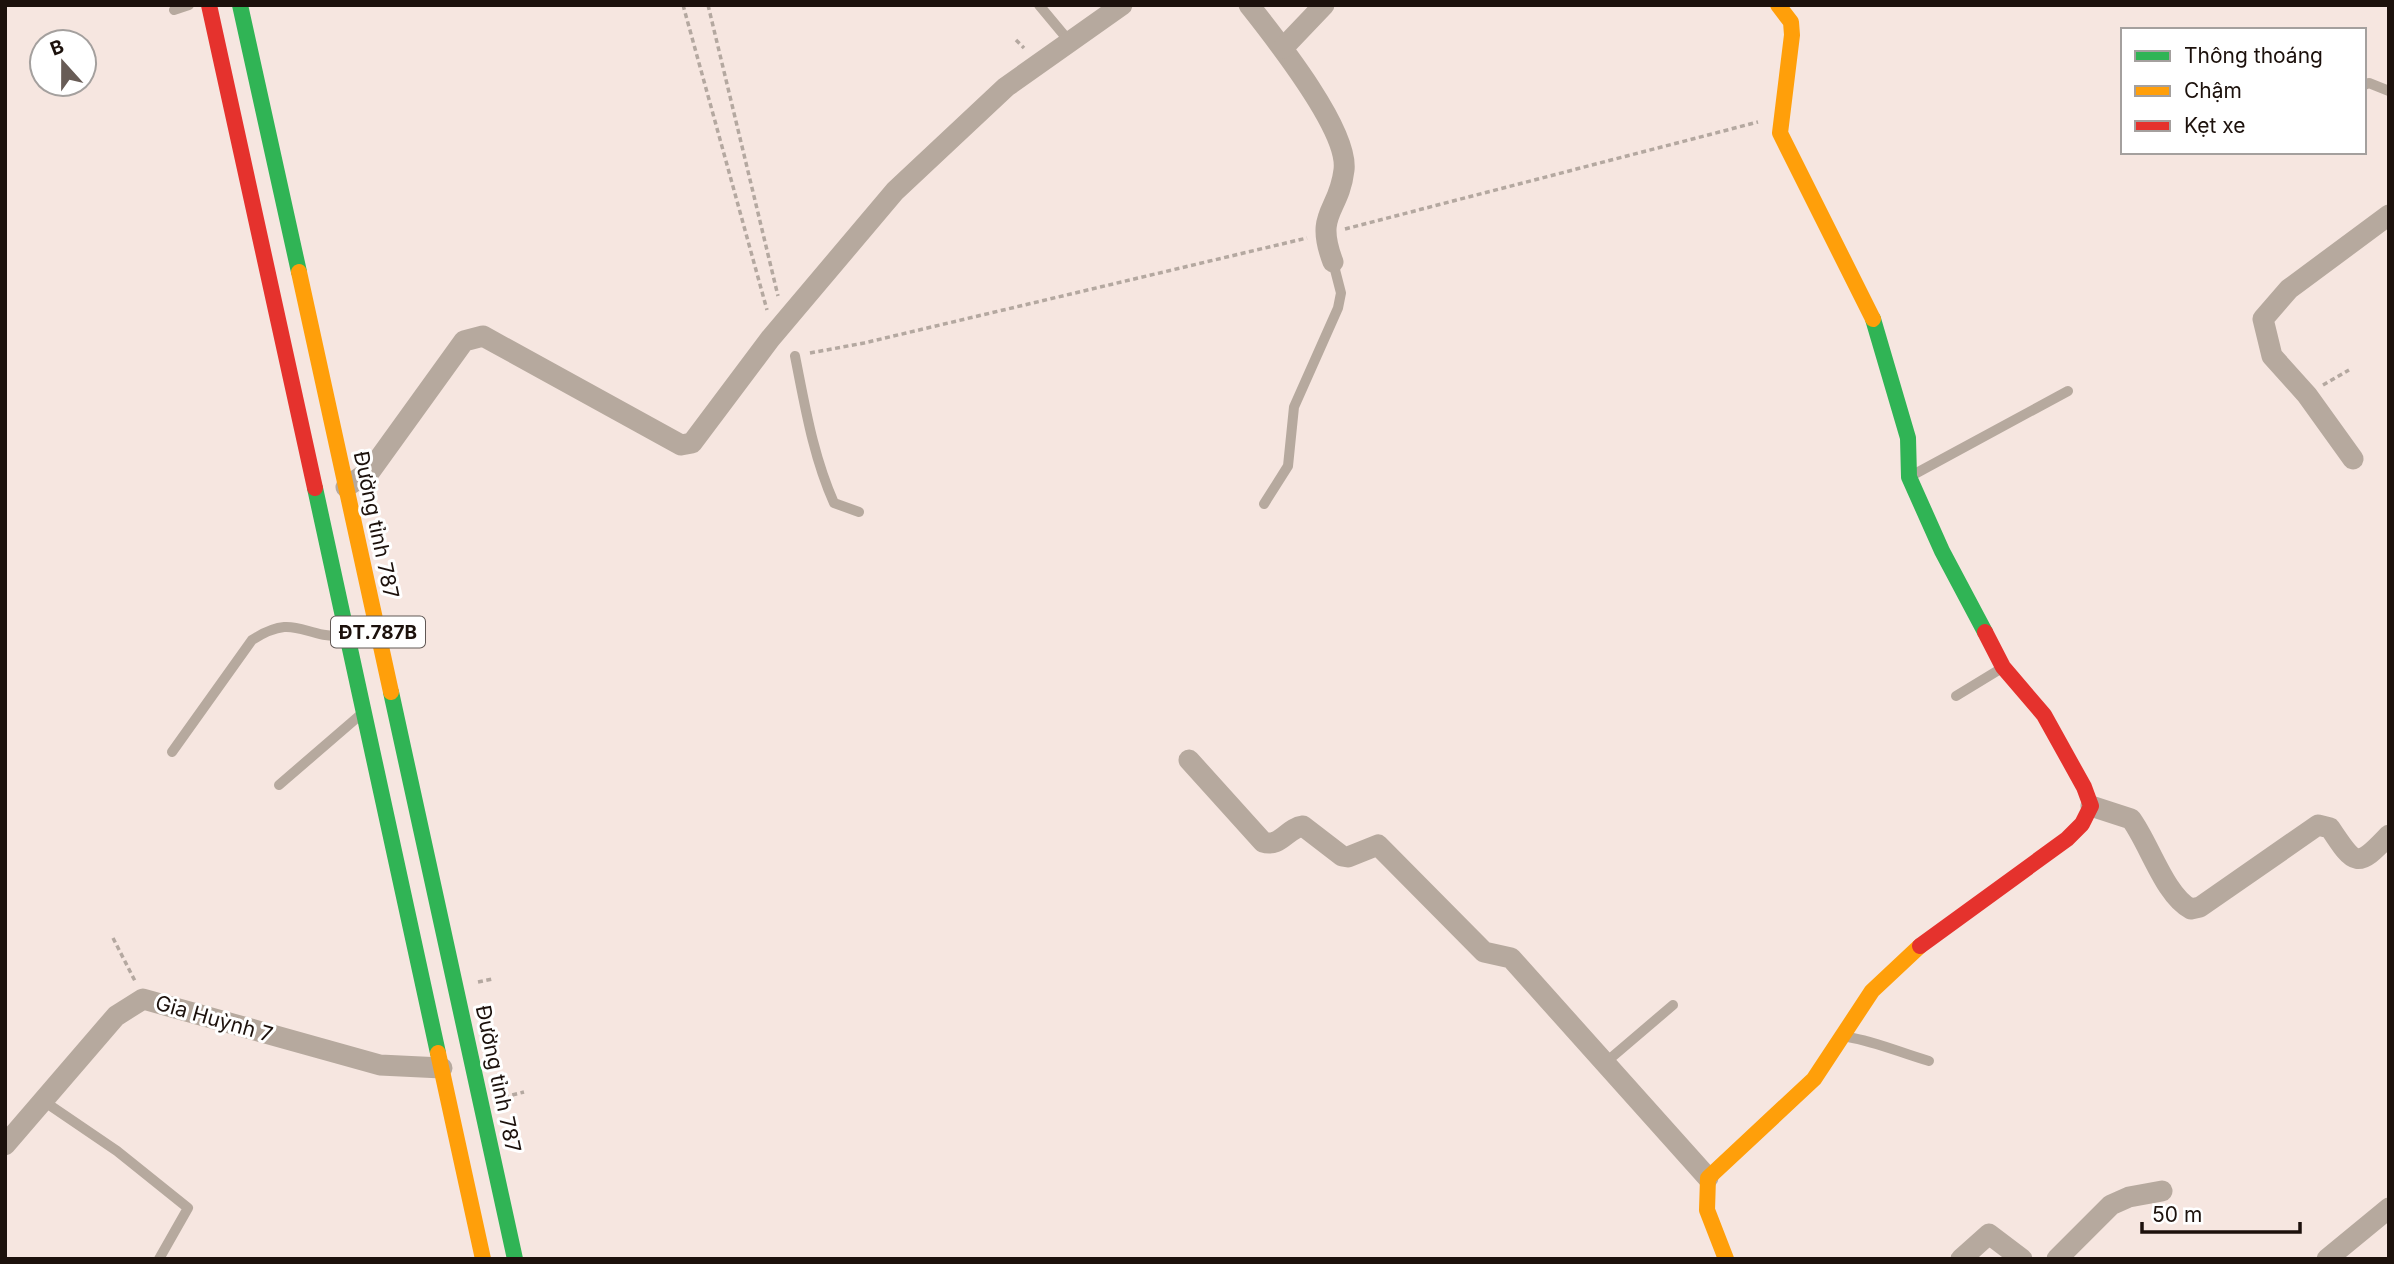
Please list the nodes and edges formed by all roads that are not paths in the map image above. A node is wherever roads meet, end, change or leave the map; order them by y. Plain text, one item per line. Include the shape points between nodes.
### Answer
1 (189, 5) edge
2 (209, 5) edge
3 (240, 5) edge
4 (1040, 5) edge
5 (1122, 5) edge
6 (1250, 5) edge
7 (1324, 5) edge
8 (1778, 5) edge
9 (174, 10) dead end
10 (1069, 41) junction
11 (1283, 48) junction
12 (2366, 84) edge
13 (2389, 91) edge
14 (2389, 215) edge
15 (247, 241) dead end
16 (1328, 247) joint
17 (266, 268) junction
18 (795, 356) road end
19 (2068, 391) dead end
20 (2353, 459) dead end
21 (1909, 477) junction
22 (346, 487) junction
23 (1264, 504) dead end
24 (859, 512) dead end
25 (346, 635) junction
26 (2003, 667) junction
27 (1956, 696) dead end
28 (363, 712) junction
29 (172, 752) dead end
30 (1189, 760) dead end
31 (279, 785) dead end
32 (2091, 806) junction
33 (2389, 835) edge
34 (1673, 1005) dead end
35 (1845, 1036) junction
36 (1929, 1061) dead end
37 (1605, 1063) junction
38 (442, 1068) junction
39 (45, 1102) junction
40 (5, 1145) edge
41 (1708, 1178) junction
42 (2162, 1191) dead end
43 (2389, 1208) edge
44 (159, 1259) edge
45 (483, 1259) edge
46 (515, 1259) edge
47 (1726, 1259) edge
48 (1961, 1259) edge
49 (2022, 1259) edge
50 (2057, 1259) edge
51 (2327, 1259) edge

1 - 9 lane
2 - 17 main road, ĐT.787B
3 - 22 main road, Đường tỉnh 787 / ĐT.787B
4 - 10 lane
5 - 10 street
6 - 11 street
7 - 11 street
8 - 21 main road via 1791,22 1792,35 1780,133 1874,320 1908,438
10 - 22 street via 1006,87 895,191 777,331 698,438 681,445 483,335 464,341 371,470
11 - 16 street via 1337,135 1343,155 1344,171
12 - 13 lane
14 - 20 street via 2289,289 2263,319 2272,356
15 - 17 lane via 258,263
16 - 23 lane via 1341,293 1338,308 1294,407 1288,466
17 - 25 main road, ĐT.787B
18 - 24 lane via 809,431 825,483 834,503
19 - 21 lane
21 - 26 main road
22 - 46 main road, Đường tỉnh 787 / ĐT.787B
25 - 28 main road, ĐT.787B
25 - 29 lane via 288,626 272,628 252,640
26 - 27 lane
26 - 32 main road via 2044,715
28 - 31 lane
28 - 38 main road, ĐT.787B
30 - 37 street via 1263,842 1270,845 1303,826 1342,856 1378,845 1484,952 1511,958
32 - 33 street via 2131,819 2172,889 2190,909 2318,825 2329,828 2357,860 2365,859
32 - 35 main road via 2067,839 1933,934 1872,991
34 - 37 lane
35 - 36 lane
35 - 41 main road via 1814,1079
37 - 41 street
38 - 39 street, Gia Huỳnh 7 via 380,1065 143,999 116,1016
38 - 45 main road, ĐT.787B
39 - 40 street, Gia Huỳnh 7
39 - 44 lane via 117,1151 188,1208
41 - 47 main road via 1703,1197 1707,1217
42 - 50 street via 2110,1205
43 - 51 street
48 - 49 street via 1990,1234

